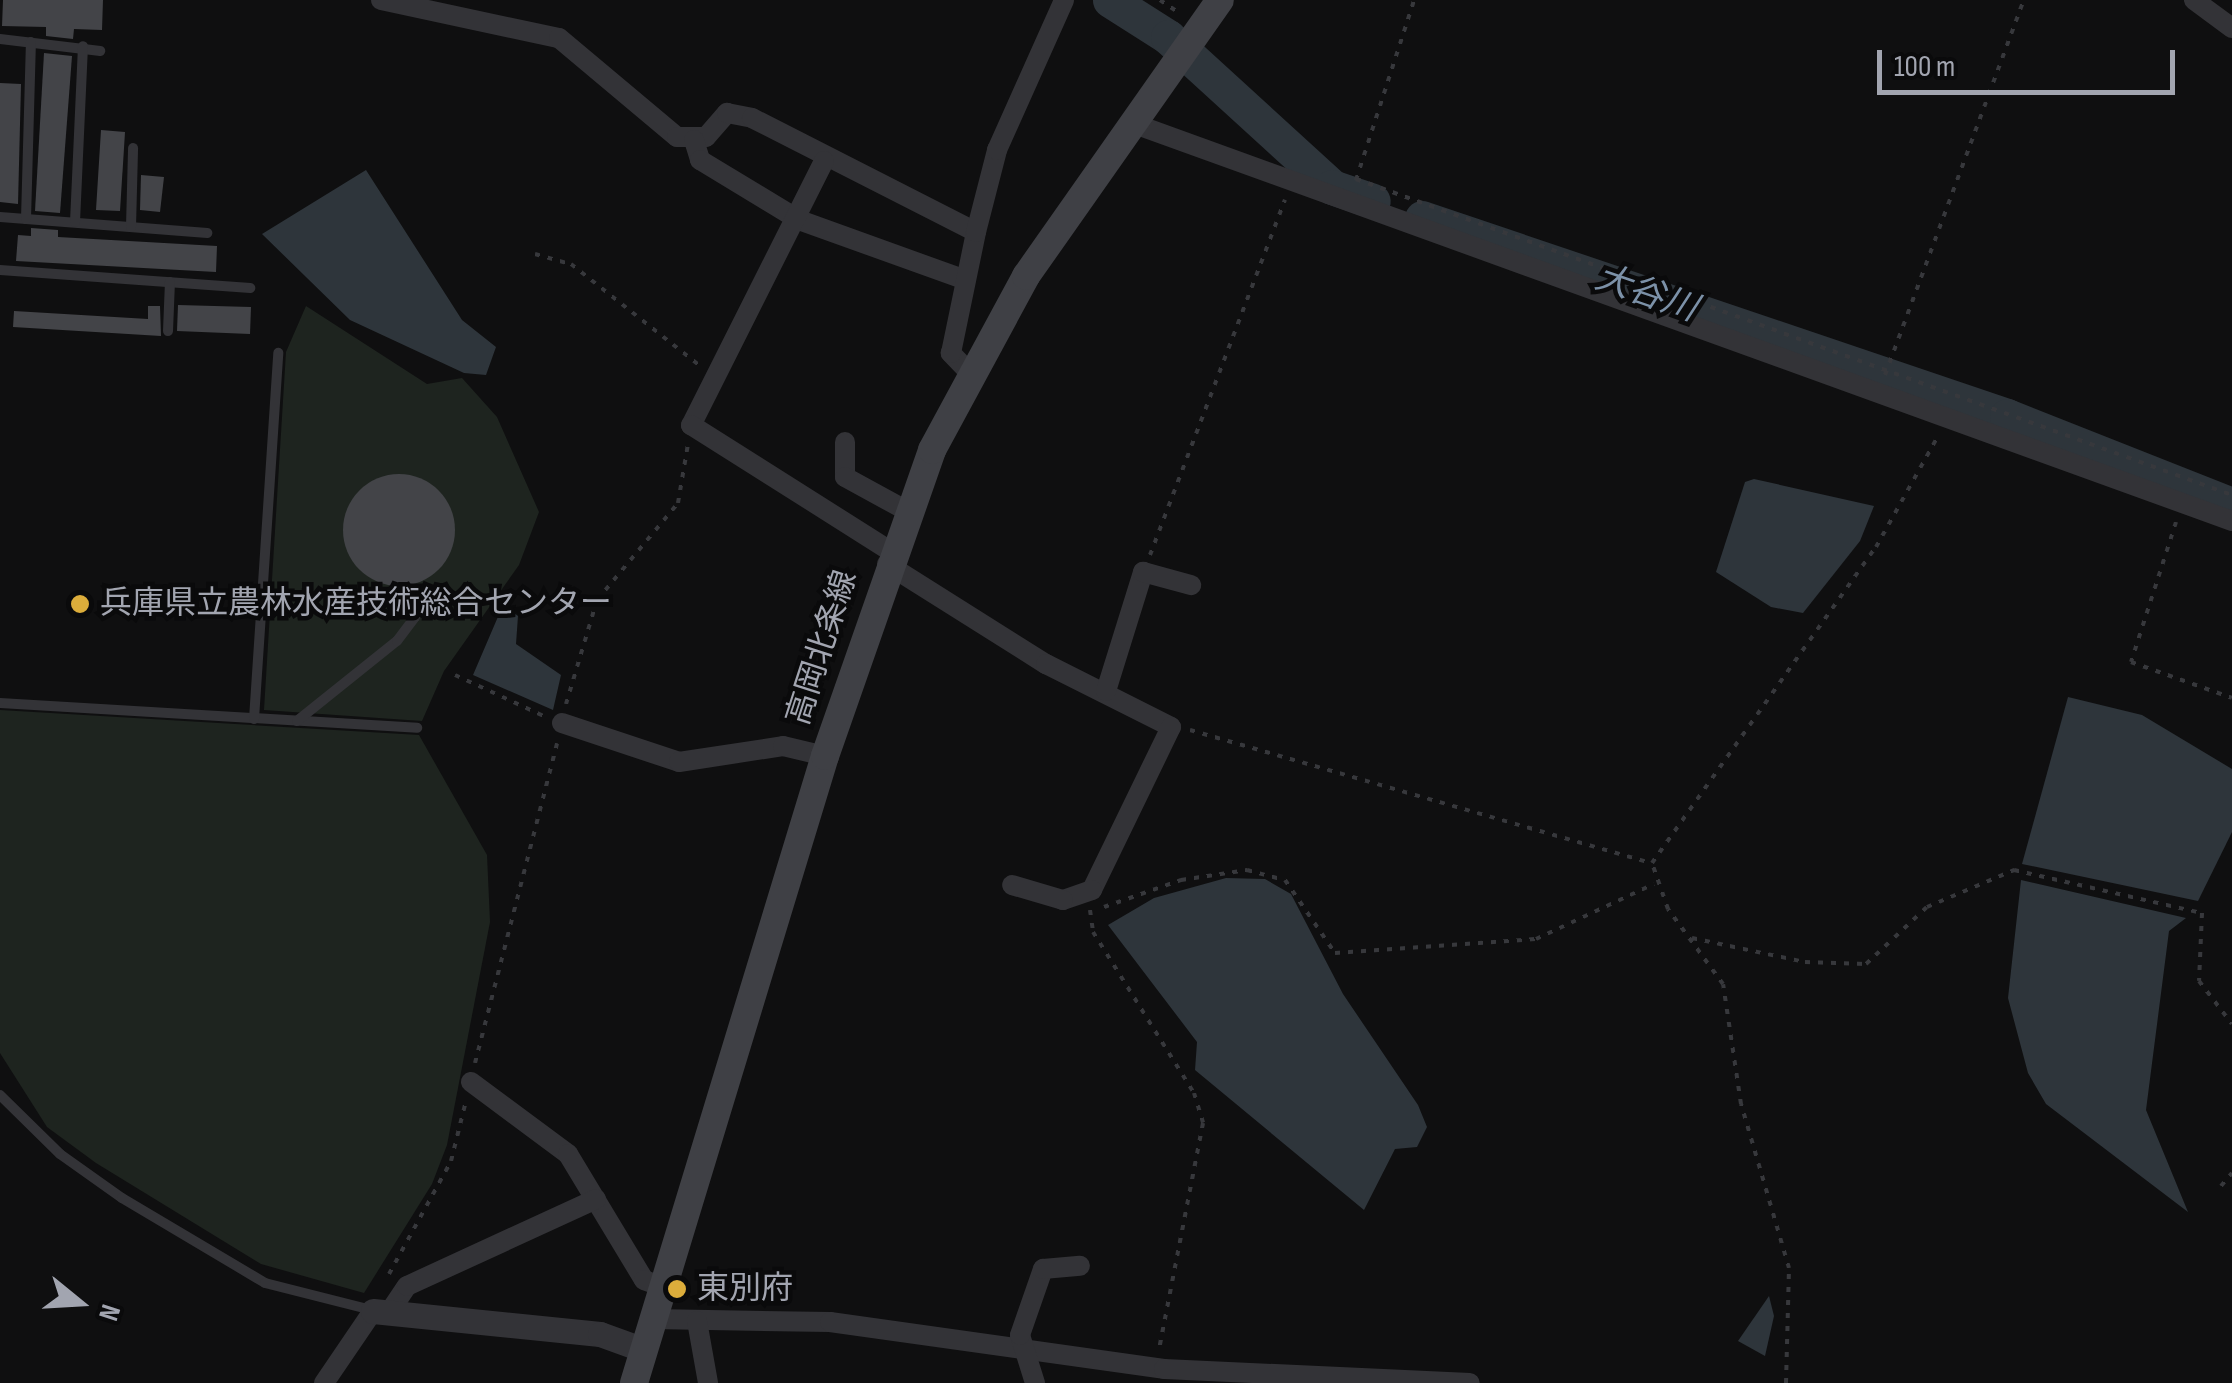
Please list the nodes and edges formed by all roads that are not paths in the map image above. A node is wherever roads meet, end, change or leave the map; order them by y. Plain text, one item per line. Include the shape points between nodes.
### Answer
1 (381, 0) edge
2 (1064, 0) edge
3 (1220, 0) edge
4 (2194, 0) edge
5 (2232, 28) edge
6 (0, 39) edge
7 (31, 42) junction
8 (83, 46) junction
9 (100, 51) dead end
10 (1132, 124) junction
11 (694, 140) junction
12 (133, 148) dead end
13 (824, 160) junction
14 (0, 216) edge
15 (26, 218) junction
16 (799, 220) junction
17 (75, 222) junction
18 (131, 227) junction
19 (976, 232) junction
20 (208, 233) dead end
21 (0, 270) edge
22 (966, 280) junction
23 (170, 282) junction
24 (250, 288) dead end
25 (168, 331) dead end
26 (278, 353) dead end
27 (970, 373) junction
28 (846, 442) dead end
29 (908, 511) junction
30 (2232, 521) edge
31 (889, 558) junction
32 (1191, 585) dead end
33 (418, 590) dead end
34 (1106, 691) junction
35 (0, 703) edge
36 (254, 718) junction
37 (296, 721) junction
38 (562, 723) road end
39 (417, 728) dead end
40 (825, 756) junction
41 (1012, 885) dead end
42 (471, 1082) road end
43 (0, 1095) edge
44 (596, 1199) junction
45 (1080, 1266) dead end
46 (663, 1286) junction
47 (382, 1311) junction
48 (653, 1318) junction
49 (696, 1321) junction
50 (1020, 1346) junction
51 (644, 1350) junction
52 (1419, 1381) edge
53 (324, 1383) edge
54 (634, 1383) edge
55 (708, 1383) edge
56 (1035, 1383) edge
57 (1470, 1383) edge

1 - 11 street via 559,38 677,137
2 - 19 street via 997,150
3 - 10 main road, 高岡北条線
4 - 5 street
6 - 7 lane
7 - 8 lane
7 - 15 lane
8 - 9 lane
8 - 17 lane
10 - 27 main road, 高岡北条線
10 - 30 street
11 - 13 street via 727,113 752,118
11 - 16 street via 700,160
12 - 18 lane
13 - 16 street
13 - 19 street
14 - 15 lane
15 - 17 lane
16 - 22 street
16 - 31 street via 712,374 691,425
17 - 18 lane
18 - 20 lane
19 - 22 street
21 - 23 lane
22 - 27 street via 950,353
23 - 24 lane
23 - 25 lane
26 - 36 lane
27 - 29 main road, 高岡北条線
28 - 29 street via 845,478
29 - 31 main road, 高岡北条線
31 - 34 street via 1046,664
31 - 40 main road, 高岡北条線
32 - 34 street via 1143,572
33 - 37 lane via 415,617 397,641
34 - 41 street via 1171,726 1091,900 1063,900
35 - 36 lane
36 - 37 lane
37 - 39 lane
38 - 40 street via 680,762 783,746
40 - 46 main road, 高岡北条線
42 - 44 street via 548,1134
43 - 47 lane via 60,1154 122,1198 265,1282
44 - 46 street via 644,1280
44 - 47 street via 406,1286
45 - 50 street via 1043,1269
46 - 48 main road, 高岡北条線
47 - 51 street via 600,1334
47 - 53 street
48 - 49 street
48 - 51 main road, 高岡北条線
49 - 50 street via 830,1322
49 - 55 street
50 - 52 street via 1156,1368
50 - 56 street
51 - 54 main road, 高岡北条線
52 - 57 street

